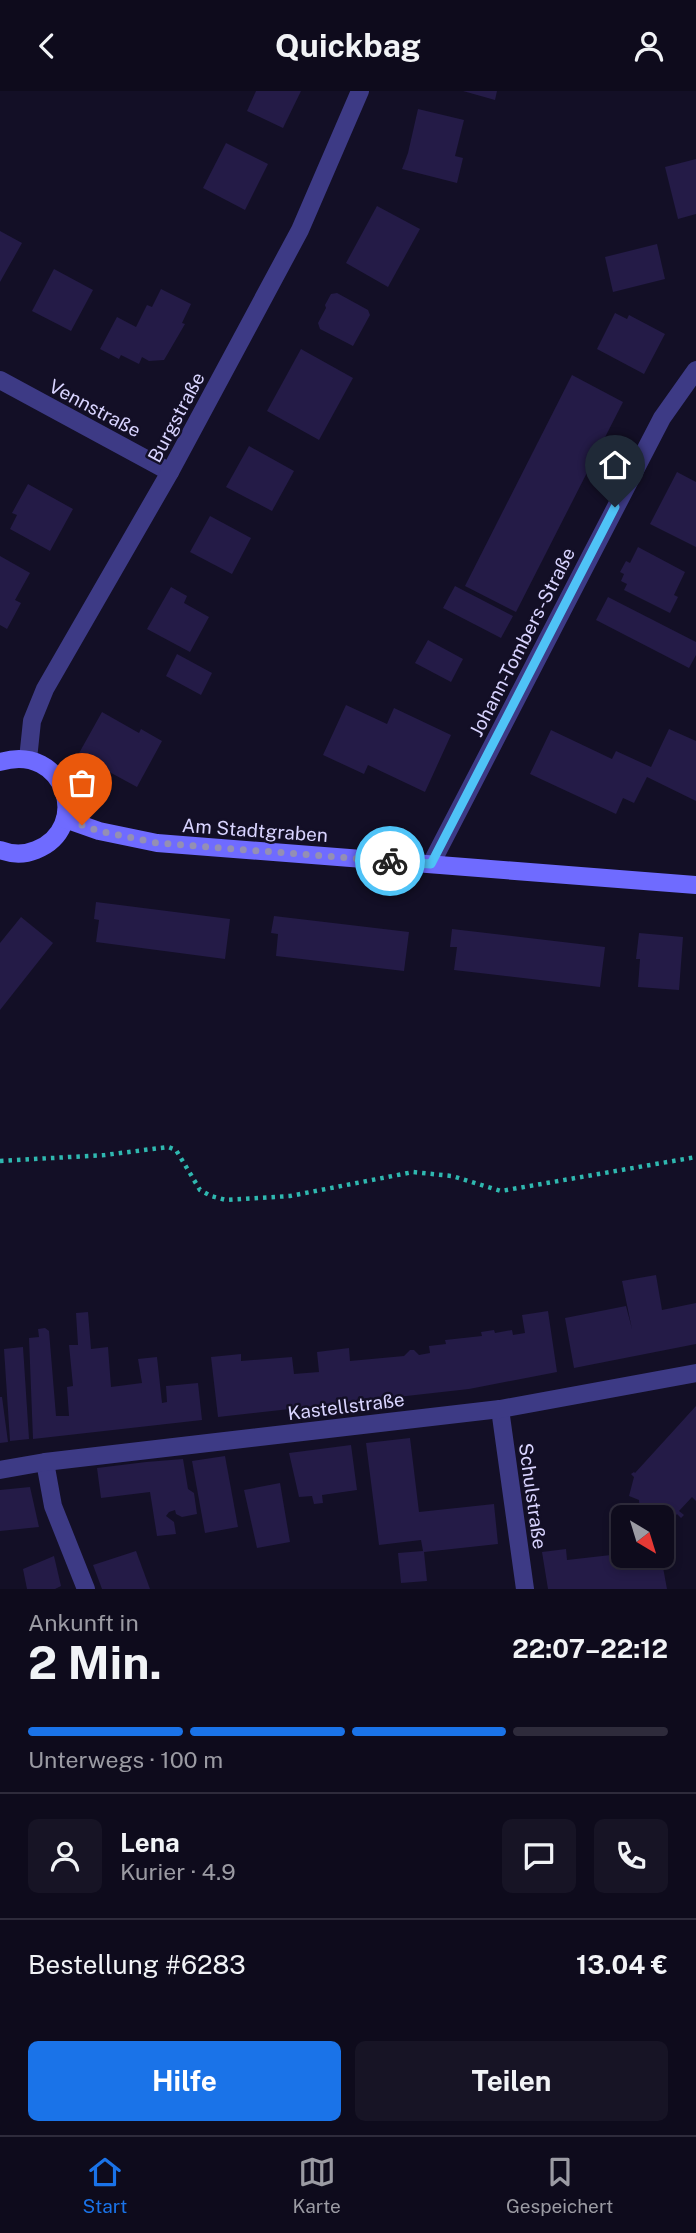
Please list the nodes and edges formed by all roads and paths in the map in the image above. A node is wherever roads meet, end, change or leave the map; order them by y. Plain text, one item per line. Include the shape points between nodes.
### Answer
1 (360, 91) edge
2 (696, 370) edge
3 (0, 380) edge
4 (170, 472) junction
5 (27, 759) junction
6 (0, 762) edge
7 (65, 819) junction
8 (0, 850) edge
9 (431, 864) junction
10 (696, 885) edge
11 (696, 1157) edge
12 (0, 1161) edge
13 (696, 1373) edge
14 (500, 1409) junction
15 (45, 1462) junction
16 (0, 1470) edge
17 (86, 1589) edge
18 (525, 1589) edge

1 - 4 street, Burgstraße via 300,230
2 - 9 street, Johann-Tombers-Straße via 662,418
3 - 4 street, Vennstraße
4 - 5 street, Burgstraße via 45,689 32,721
5 - 6 main road
5 - 7 main road via 50,769 61,784 67,801
7 - 8 main road via 45,846 28,853
7 - 9 main road, Am Stadtgraben via 157,843
9 - 10 main road, Am Stadtgraben
11 - 12 path via 501,1191 413,1172 289,1196 226,1200 200,1190 176,1150 168,1147 105,1156
13 - 14 street, Kastellstraße
14 - 15 street, Kastellstraße
14 - 18 street, Schulstraße
15 - 16 street, Kastellstraße
15 - 17 street via 53,1506

